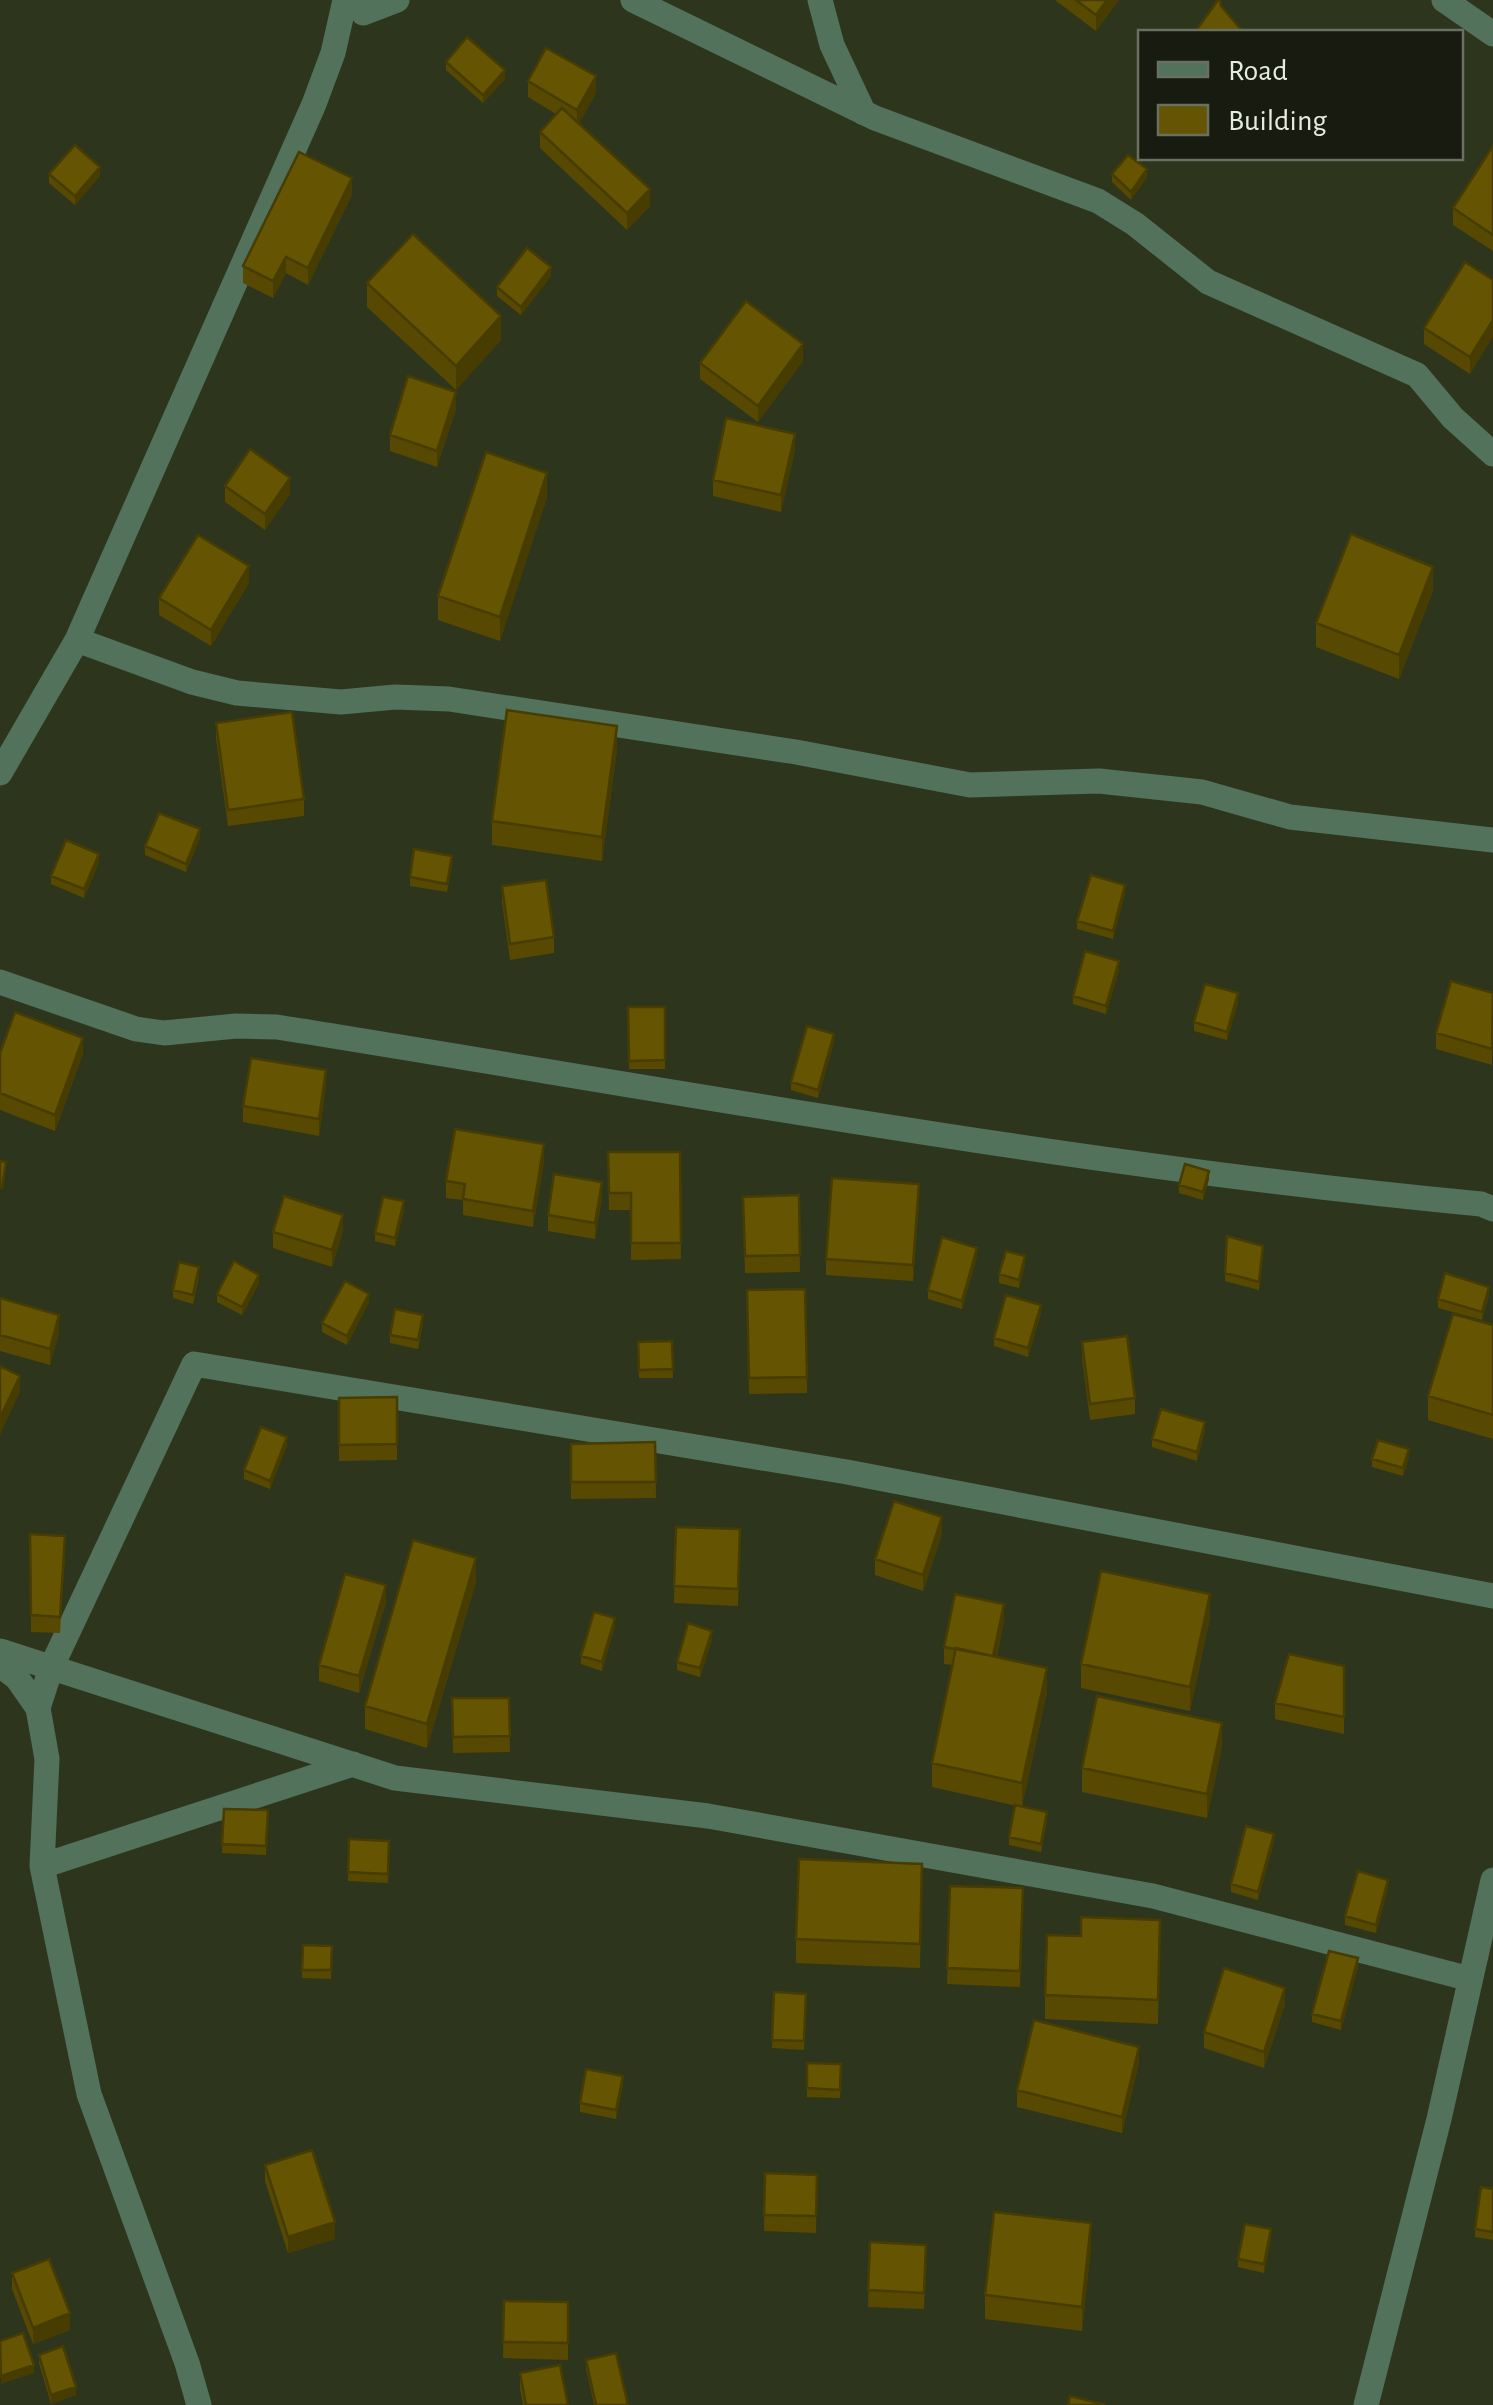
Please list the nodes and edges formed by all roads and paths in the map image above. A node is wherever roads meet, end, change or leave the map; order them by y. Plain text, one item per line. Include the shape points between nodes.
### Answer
1 (344, 0) edge
2 (356, 0) edge
3 (397, 0) edge
4 (633, 0) edge
5 (820, 0) edge
6 (1444, 0) edge
7 (1493, 34) edge
8 (864, 113) junction
9 (1493, 454) edge
10 (77, 640) junction
11 (0, 773) edge
12 (1493, 840) edge
13 (0, 982) edge
14 (1493, 1209) edge
15 (1493, 1596) edge
16 (0, 1651) edge
17 (0, 1666) edge
18 (51, 1668) junction
19 (38, 1708) junction
20 (353, 1764) junction
21 (42, 1866) junction
22 (1493, 1880) edge
23 (1470, 1979) junction
24 (199, 2405) edge
25 (1366, 2405) edge

1 - 10 street via 314,104
2 - 3 street via 364,12
4 - 8 street
5 - 8 street via 832,45
6 - 7 street
8 - 9 street via 1098,201 1208,282 1417,374
10 - 11 street
10 - 12 street via 238,692 341,702 449,698 970,785 1116,782 1202,792 1290,817
13 - 14 street via 136,1029 277,1027 640,1089
15 - 18 street via 846,1472 194,1364
16 - 18 street
17 - 19 street
18 - 19 street
18 - 20 street
19 - 21 street via 47,1759
20 - 21 street
20 - 23 street via 395,1778 708,1816 1153,1896
21 - 24 street via 89,2094
22 - 23 street
23 - 25 street

